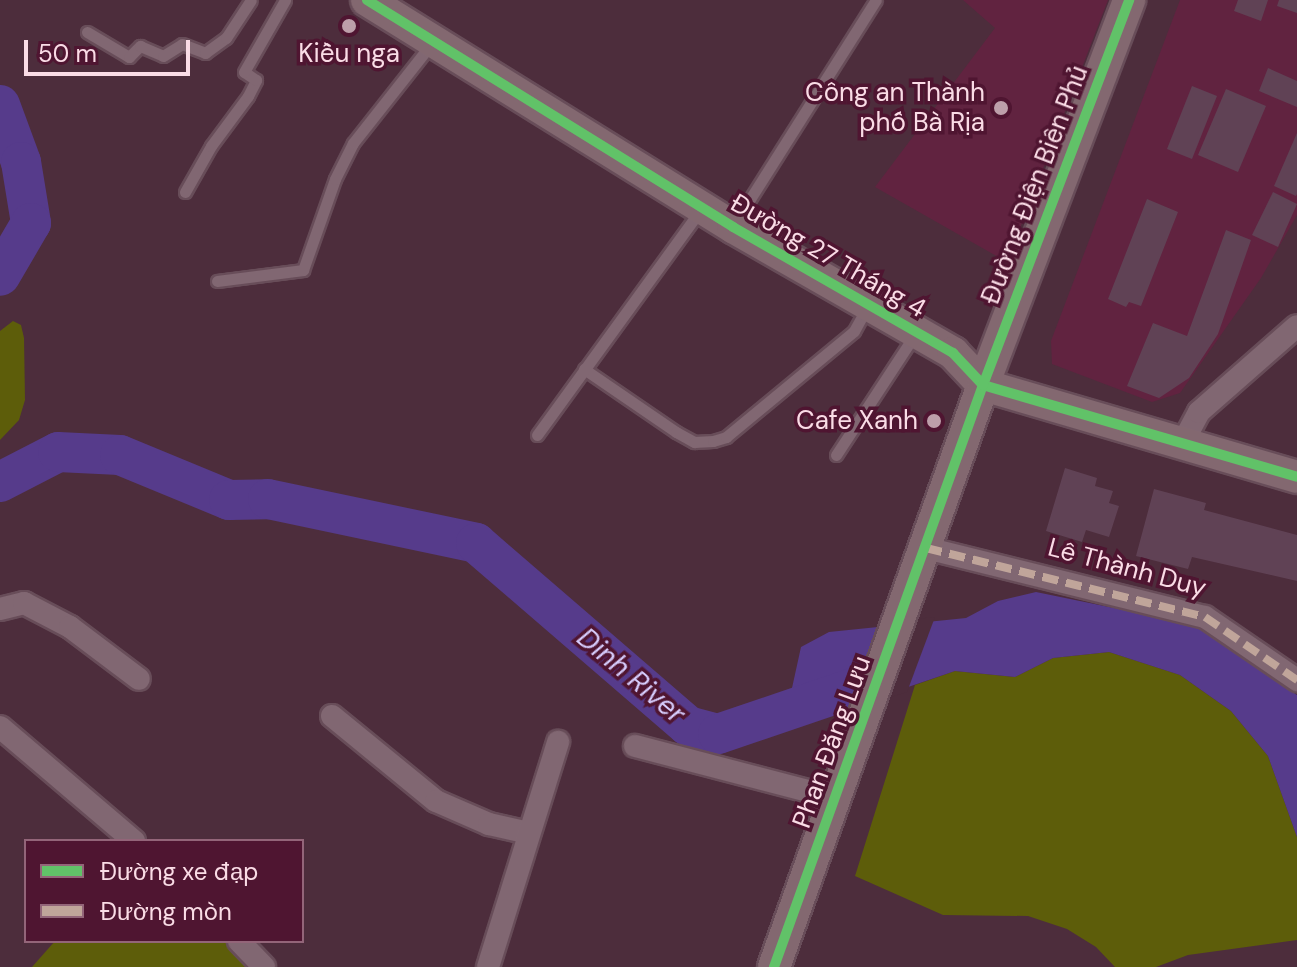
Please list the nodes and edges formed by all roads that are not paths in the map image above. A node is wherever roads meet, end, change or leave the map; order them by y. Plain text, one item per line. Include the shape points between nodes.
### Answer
1 (251, 0) edge
2 (285, 0) edge
3 (367, 0) edge
4 (876, 0) edge
5 (1129, 0) edge
6 (87, 32) dead end
7 (433, 41) junction
8 (185, 192) dead end
9 (701, 207) junction
10 (733, 227) junction
11 (217, 281) dead end
12 (869, 305) junction
13 (1297, 326) edge
14 (917, 332) junction
15 (584, 369) junction
16 (983, 385) junction
17 (537, 435) dead end
18 (1182, 444) junction
19 (836, 455) dead end
20 (1297, 477) edge
21 (929, 540) junction
22 (0, 609) edge
23 (139, 679) dead end
24 (1297, 680) edge
25 (332, 716) dead end
26 (0, 727) edge
27 (558, 742) dead end
28 (635, 746) dead end
29 (836, 794) junction
30 (529, 833) junction
31 (132, 839) edge
32 (241, 943) edge
33 (264, 967) edge
34 (488, 967) edge
35 (774, 967) edge

1 - 6 lane via 226,38 205,53 182,44 163,56 140,46 129,57
2 - 8 lane via 244,72 256,80 248,96
3 - 7 street, Đường 27 Tháng 4
4 - 10 lane
5 - 16 street, Đường Điện Biên Phủ
7 - 9 street, Đường 27 Tháng 4
7 - 11 lane via 353,143 303,270
9 - 10 street, Đường 27 Tháng 4
9 - 15 lane
10 - 12 street, Đường 27 Tháng 4
12 - 14 street, Đường 27 Tháng 4
12 - 15 lane via 854,331 726,437 713,441 694,442 676,432
13 - 18 street via 1199,412
14 - 16 street, Đường 27 Tháng 4 via 953,353
14 - 19 lane
15 - 17 lane
16 - 18 street
16 - 21 street, Đường Điện Biên Phủ
18 - 20 street
21 - 24 street, Lê Thành Duy via 1205,617
21 - 29 street, Phan Đăng Lưu
22 - 23 street via 24,603 70,627
25 - 30 street via 436,801 489,824
26 - 31 street
27 - 30 street
28 - 29 street
29 - 35 street, Phan Đăng Lưu
30 - 34 street
32 - 33 street

